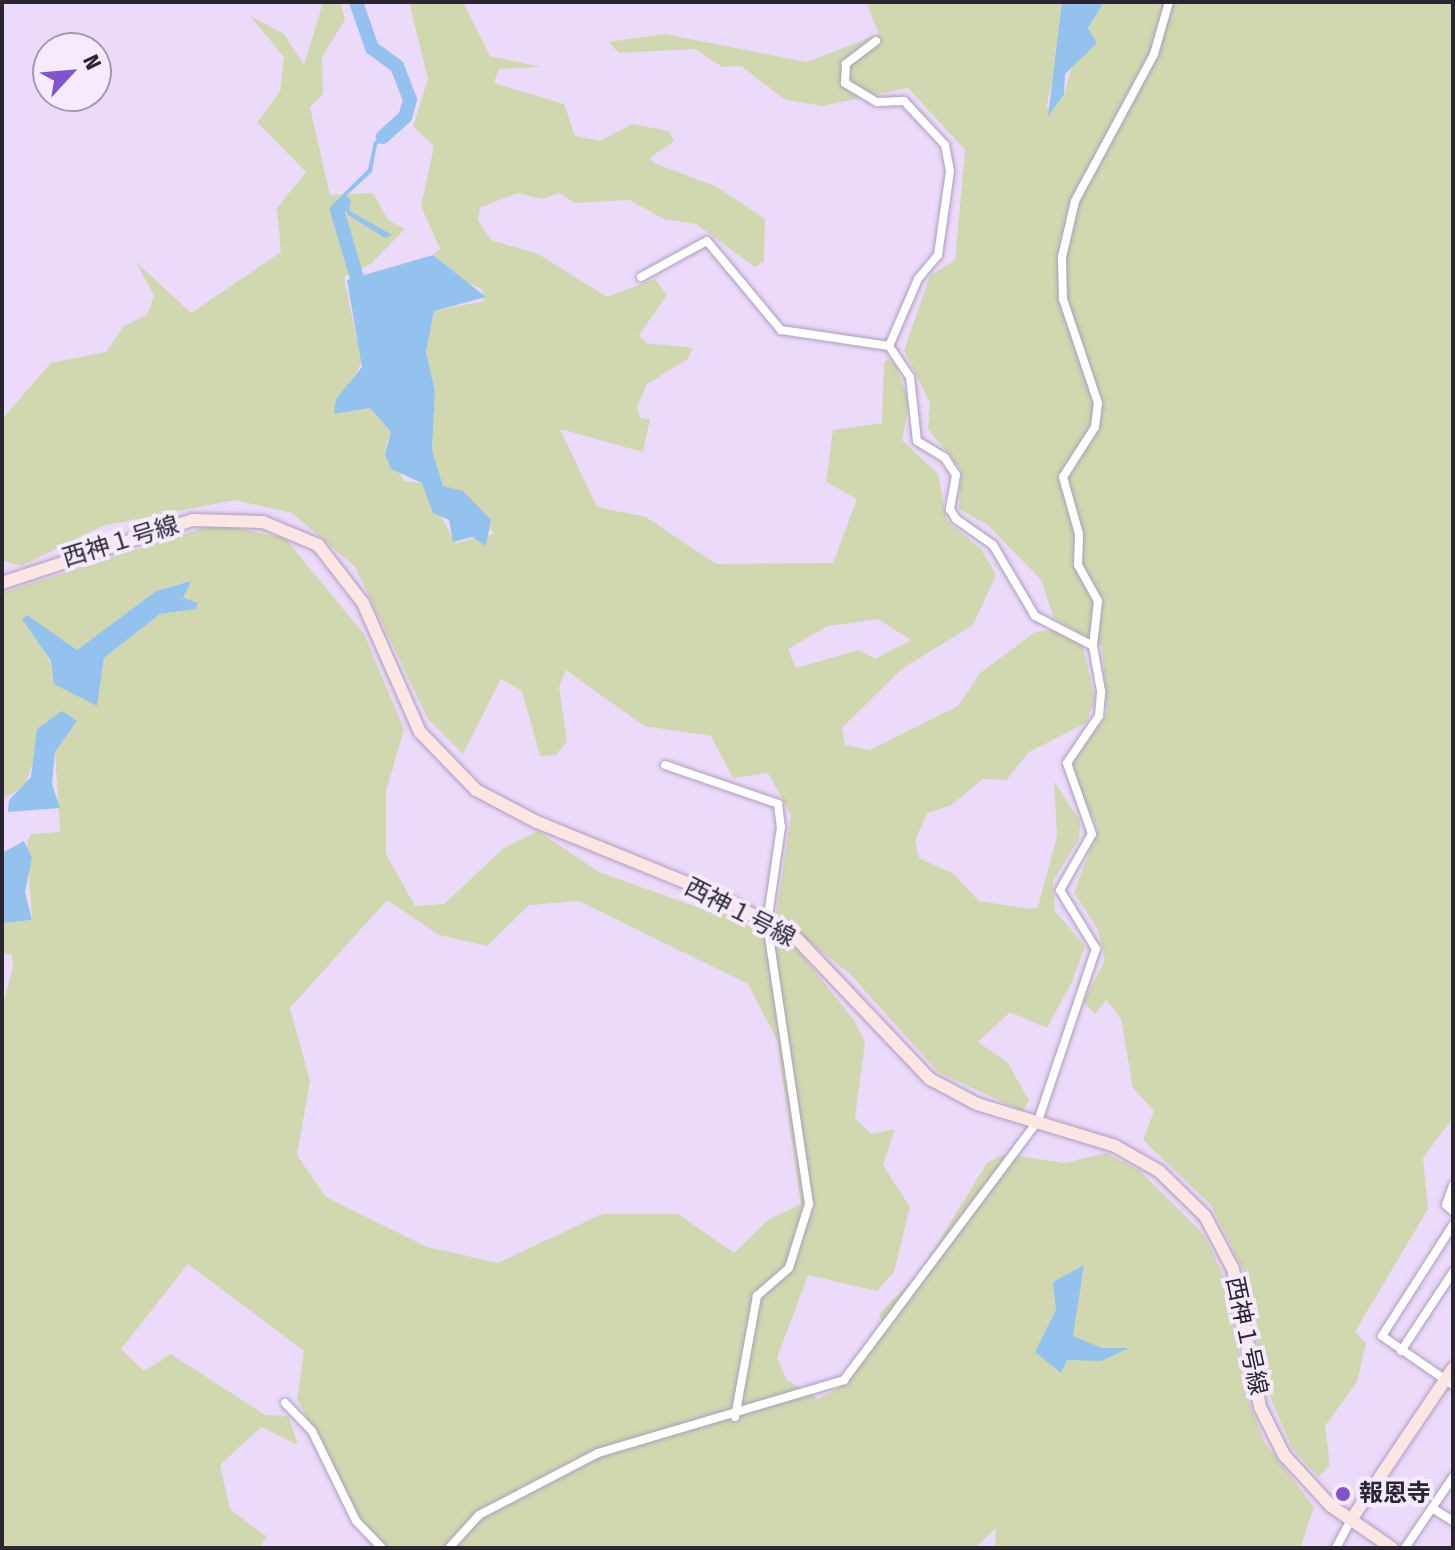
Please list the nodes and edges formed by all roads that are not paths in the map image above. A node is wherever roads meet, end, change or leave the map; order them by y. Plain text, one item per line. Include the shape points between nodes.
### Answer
1 (1169, 2) edge
2 (876, 41) dead end
3 (641, 277) dead end
4 (889, 346) junction
5 (2, 583) edge
6 (1093, 646) junction
7 (665, 765) dead end
8 (767, 923) junction
9 (1038, 1121) junction
10 (1453, 1185) edge
11 (1453, 1211) edge
12 (1453, 1225) edge
13 (1453, 1272) edge
14 (1401, 1351) junction
15 (1453, 1368) edge
16 (1449, 1383) edge
17 (285, 1403) dead end
18 (735, 1417) junction
19 (1453, 1477) edge
20 (1432, 1508) junction
21 (1351, 1520) junction
22 (1453, 1521) edge
23 (382, 1548) edge
24 (449, 1548) edge
25 (1336, 1548) edge
26 (1392, 1548) edge
27 (1405, 1548) edge

1 - 6 street via 1154,54 1075,201 1062,257 1063,299 1098,403 1095,427 1063,477 1079,534 1078,565 1098,601
2 - 4 street via 846,64 845,83 877,102 904,101 945,145 950,171 938,255 918,279
3 - 4 street via 707,241 781,330
4 - 6 street via 910,377 917,441 945,458 956,475 950,509 956,519 993,545 1035,616
5 - 8 street, 西神１号線 via 193,520 263,522 318,545 363,603 420,732 476,790
6 - 9 street via 1101,711 1074,749 1067,777 1092,834 1060,890 1093,937 1096,962 1081,986
7 - 8 street via 778,804
8 - 9 street, 西神１号線 via 841,979 930,1079 977,1104
8 - 18 street via 809,1204 789,1268 757,1296
9 - 18 street via 844,1380
9 - 21 street, 西神１号線 via 1115,1146 1159,1171 1205,1216 1233,1269 1260,1407 1274,1439 1311,1489
10 - 11 street via 1446,1205
12 - 14 street via 1382,1336
13 - 14 street
14 - 16 street
15 - 16 street
16 - 21 street
17 - 23 street via 312,1431 356,1521
18 - 24 street via 584,1459 479,1515
19 - 20 street
20 - 22 street
20 - 27 street
21 - 25 street
21 - 26 street, 西神１号線

